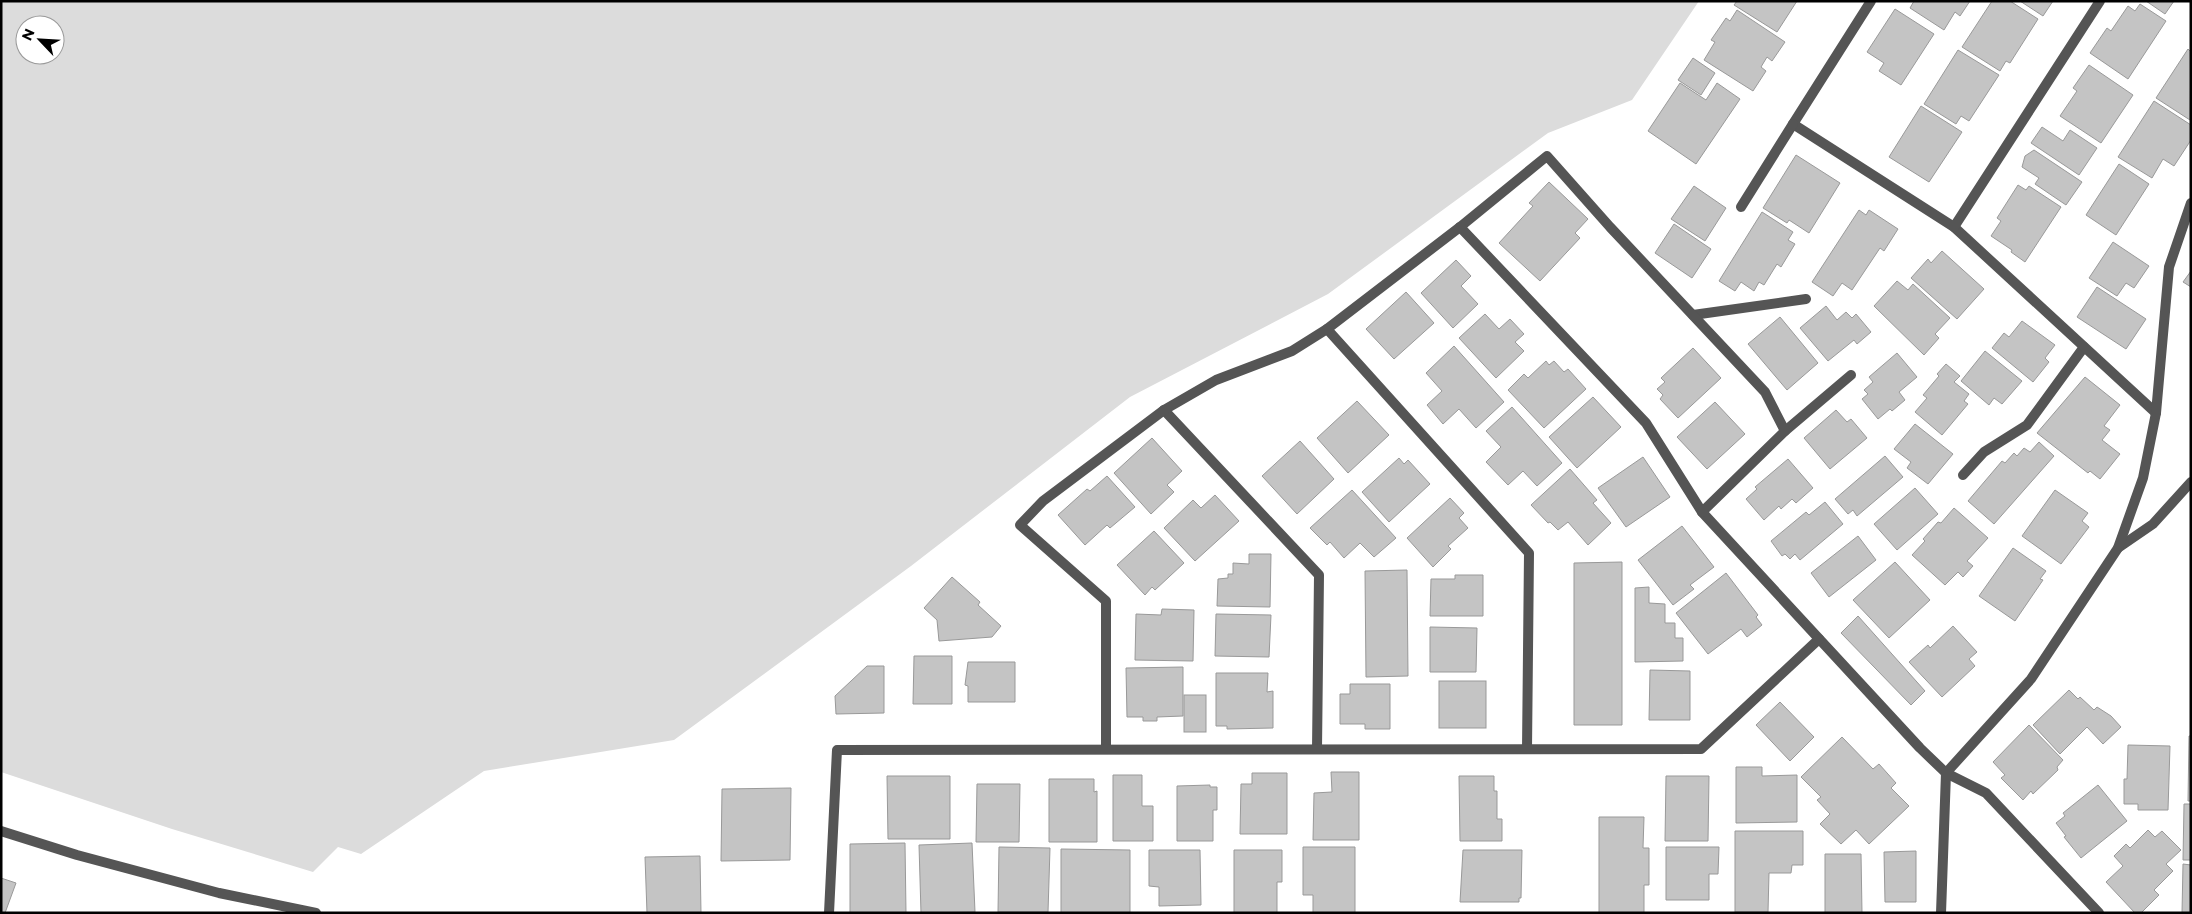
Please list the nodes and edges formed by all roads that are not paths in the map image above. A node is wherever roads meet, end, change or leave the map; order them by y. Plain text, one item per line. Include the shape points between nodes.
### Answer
1 (1872, 1) edge
2 (2100, 1) edge
3 (1793, 124) junction
4 (2191, 203) edge
5 (1741, 207) dead end
6 (1460, 227) junction
7 (1954, 227) junction
8 (1806, 298) dead end
9 (1693, 315) junction
10 (1327, 329) junction
11 (2084, 347) junction
12 (1851, 375) dead end
13 (1164, 410) junction
14 (2156, 414) junction
15 (1785, 430) junction
16 (1963, 475) dead end
17 (2191, 482) edge
18 (1702, 512) junction
19 (2118, 548) junction
20 (1819, 638) junction
21 (1106, 749) junction
22 (1317, 749) junction
23 (1527, 749) junction
24 (1946, 773) junction
25 (1, 830) edge
26 (316, 913) edge
27 (829, 913) edge
28 (1941, 913) edge
29 (2099, 913) edge

1 - 3 street
2 - 7 street
3 - 5 street
3 - 7 street
4 - 14 street via 2169,267
6 - 9 street via 1547,156
6 - 10 street
6 - 18 street via 1646,423
7 - 11 street
8 - 9 street
9 - 15 street via 1765,392
10 - 13 street via 1292,351 1216,380
10 - 23 street via 1528,553
11 - 14 street
11 - 16 street via 2027,425 1984,452
12 - 15 street
13 - 21 street via 1044,500 1020,526 1106,601
13 - 22 street via 1319,575
14 - 19 street via 2143,478
15 - 18 street
17 - 19 street via 2153,524
18 - 20 street
19 - 24 street via 2031,679
20 - 23 street via 1701,749
20 - 24 street
21 - 22 street
21 - 27 street via 837,750
22 - 23 street
24 - 28 street
24 - 29 street via 1986,793
25 - 26 street via 77,855 218,893

